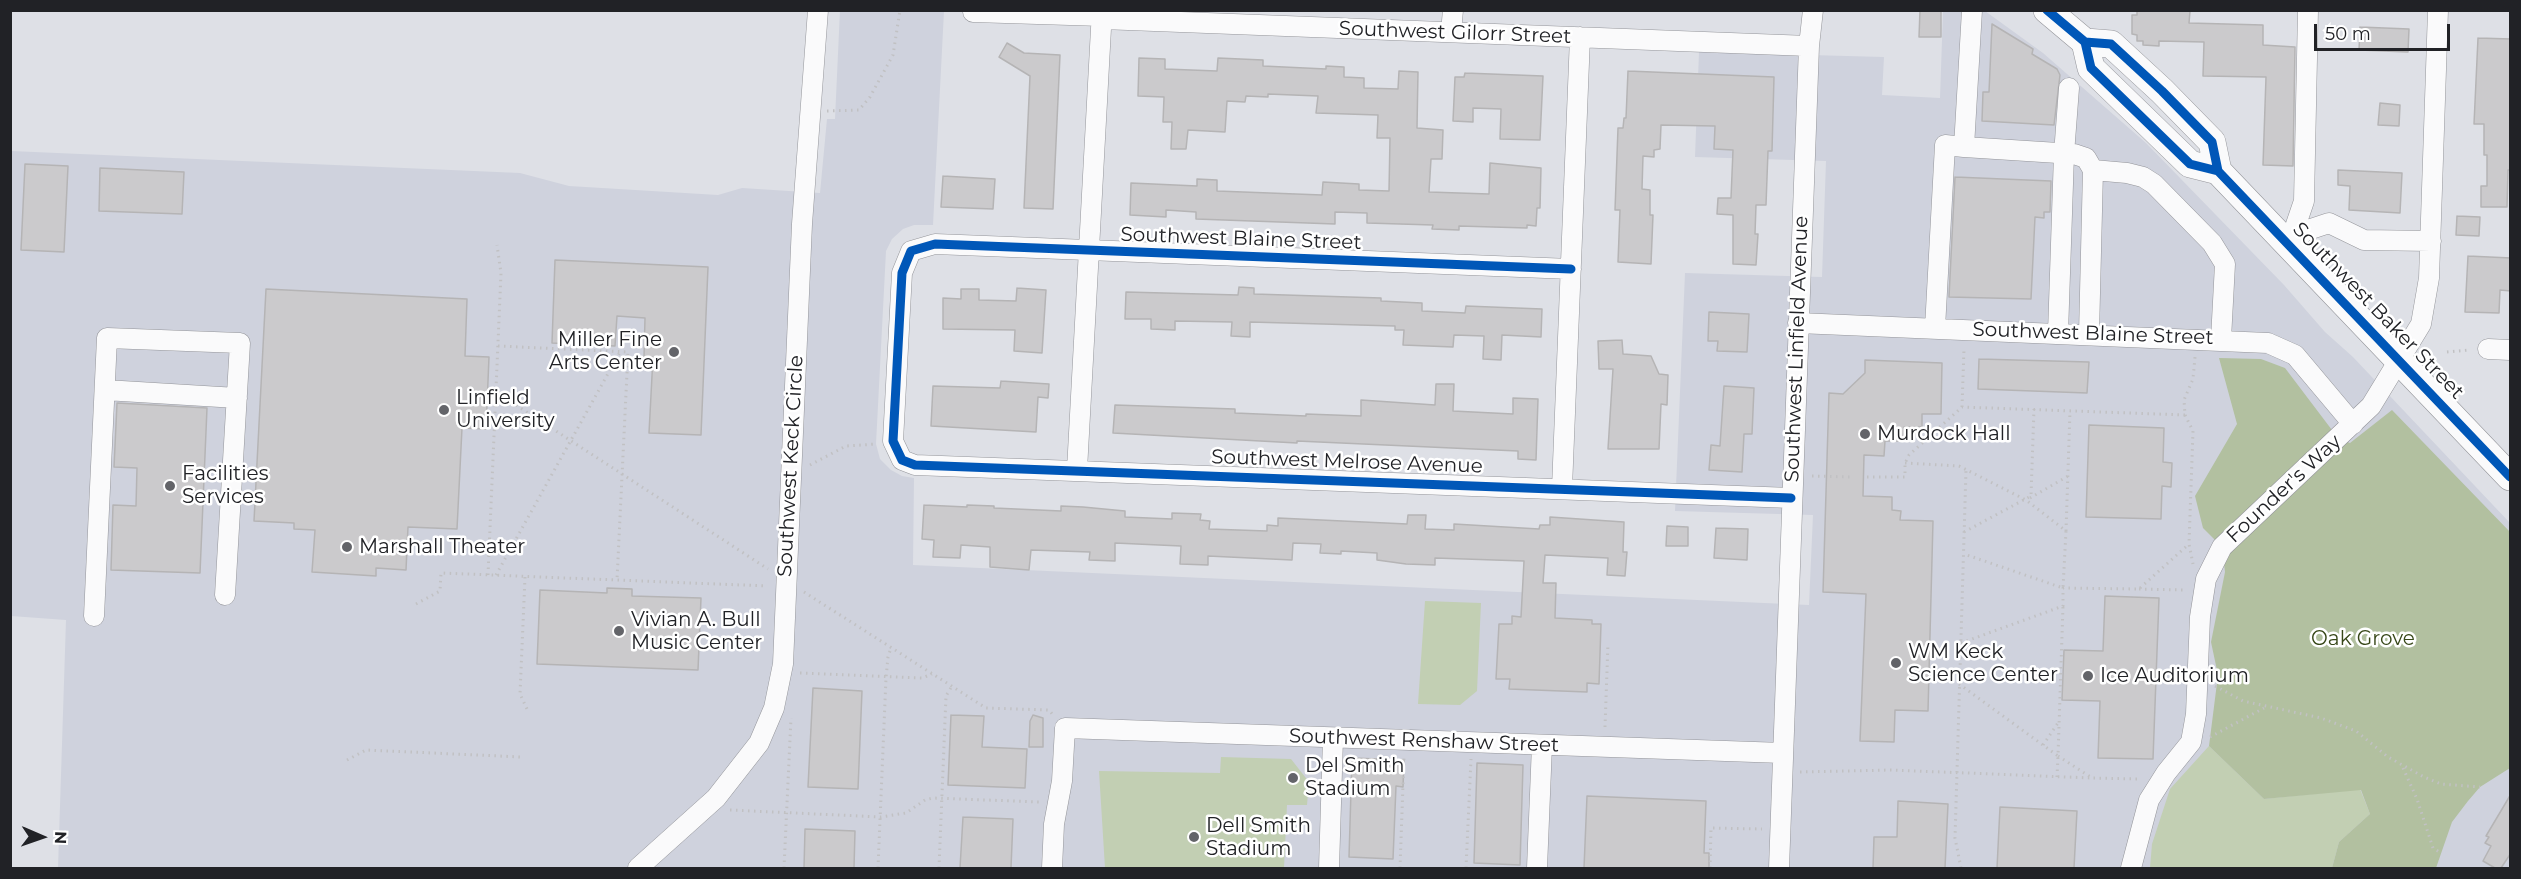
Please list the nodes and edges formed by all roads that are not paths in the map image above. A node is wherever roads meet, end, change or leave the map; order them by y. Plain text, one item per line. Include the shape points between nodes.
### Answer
1 (818, 10) edge
2 (1453, 10) edge
3 (1813, 10) edge
4 (1972, 10) edge
5 (2047, 10) edge
6 (2308, 10) edge
7 (2438, 10) edge
8 (974, 12) edge
9 (1102, 15) edge
10 (1451, 32) junction
11 (1580, 37) junction
12 (1809, 46) junction
13 (2069, 88) dead end
14 (1964, 147) junction
15 (2064, 154) junction
16 (2093, 170) junction
17 (2431, 241) junction
18 (2289, 245) junction
19 (1089, 251) junction
20 (1571, 269) junction
21 (1798, 323) junction
22 (1935, 328) junction
23 (2058, 333) junction
24 (2089, 334) junction
25 (2221, 339) junction
26 (2488, 349) road end
27 (2511, 350) edge
28 (2400, 360) junction
29 (105, 390) junction
30 (237, 398) junction
31 (2353, 424) junction
32 (902, 460) joint
33 (1077, 470) junction
34 (2511, 477) edge
35 (1562, 488) junction
36 (1791, 498) junction
37 (225, 595) dead end
38 (94, 616) dead end
39 (1334, 738) junction
40 (1542, 745) junction
41 (1783, 763) junction
42 (638, 868) edge
43 (1052, 868) edge
44 (1329, 868) edge
45 (1537, 868) edge
46 (1779, 868) edge
47 (2131, 868) edge

1 - 42 street, Southwest Keck Circle via 802,224 783,664 774,708 759,743 716,798
2 - 10 street
3 - 12 street, Southwest Linfield Avenue
4 - 14 street
5 - 18 highway, Southwest Baker Street via 2085,42 2111,44 2162,91 2212,142 2218,171
6 - 18 street via 2304,201
7 - 17 street, Founder's Way
8 - 9 street, Southwest Gilorr Street
9 - 10 street, Southwest Gilorr Street
9 - 19 street
10 - 11 street, Southwest Gilorr Street
11 - 12 street, Southwest Gilorr Street
11 - 20 street
12 - 21 street, Southwest Linfield Avenue
13 - 15 street
14 - 15 street
14 - 22 street via 1945,145
15 - 16 street via 2086,158
15 - 23 street
16 - 24 street
16 - 25 street via 2143,177 2212,243 2225,264
17 - 18 street via 2364,240 2329,223 2305,231
17 - 28 street, Founder's Way via 2421,324
18 - 28 highway, Southwest Baker Street
19 - 20 street, Southwest Blaine Street
19 - 32 street, Southwest Blaine Street via 935,244 911,251 902,273 893,441
19 - 33 street
20 - 35 street
21 - 22 street, Southwest Blaine Street
21 - 36 street, Southwest Linfield Avenue
22 - 23 street, Southwest Blaine Street
23 - 24 street, Southwest Blaine Street
24 - 25 street, Southwest Blaine Street
25 - 31 street, Southwest Blaine Street via 2268,343 2295,355
26 - 27 street
28 - 31 street, Founder's Way via 2371,406
28 - 34 highway, Southwest Baker Street
29 - 30 street
29 - 30 street via 107,338 240,343
29 - 38 street
30 - 37 street
31 - 47 street, Founder's Way via 2222,547 2206,579 2200,616 2196,714 2191,741 2149,801
32 - 33 street, Southwest Melrose Avenue via 915,465
33 - 35 street, Southwest Melrose Avenue
35 - 36 street, Southwest Melrose Avenue
36 - 41 street, Southwest Linfield Avenue
39 - 40 street, Southwest Renshaw Street
39 - 43 street, Southwest Renshaw Street via 1065,728
39 - 44 street
40 - 41 street, Southwest Renshaw Street
40 - 45 street
41 - 46 street, Southwest Linfield Avenue

